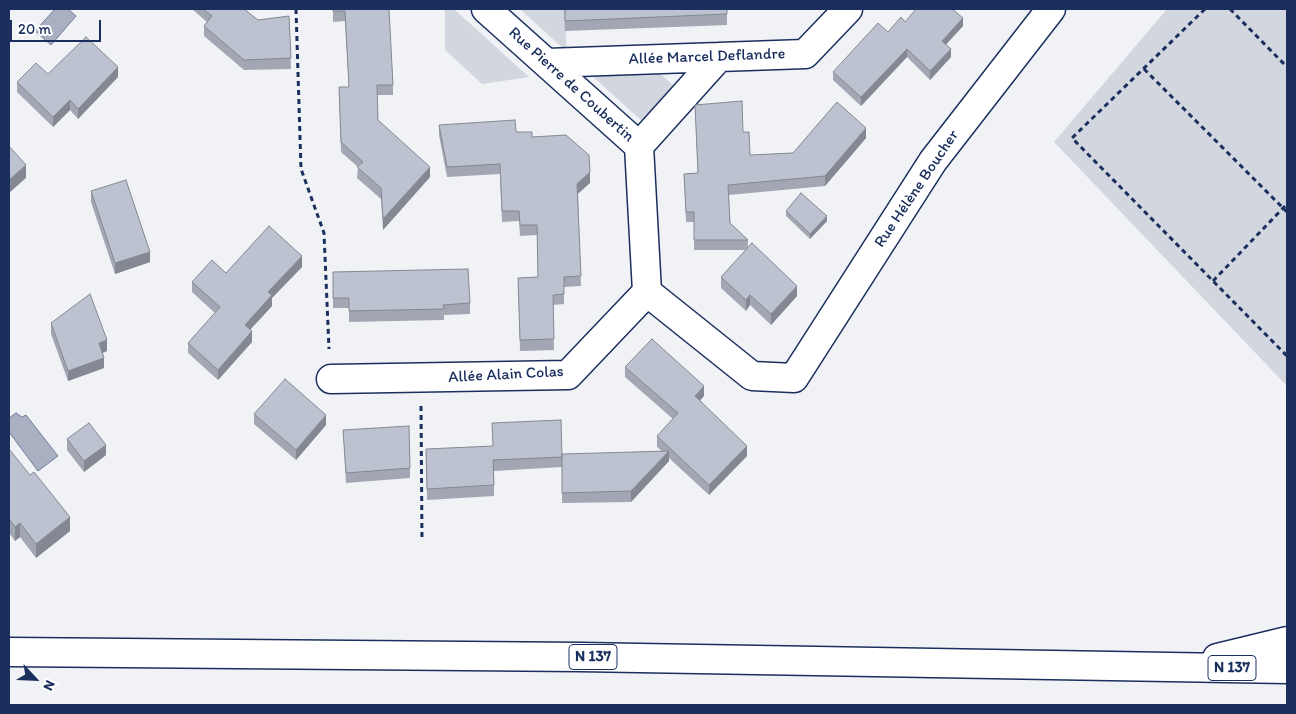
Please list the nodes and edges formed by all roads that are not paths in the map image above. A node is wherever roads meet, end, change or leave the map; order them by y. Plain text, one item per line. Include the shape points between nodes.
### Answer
1 (486, 9) edge
2 (848, 9) edge
3 (1050, 9) edge
4 (719, 57) junction
5 (547, 62) junction
6 (640, 146) junction
7 (647, 292) junction
8 (331, 380) road end
9 (1287, 641) edge
10 (9, 652) edge
11 (1176, 667) junction
12 (1287, 669) edge

1 - 5 main road, Rue Pierre de Coubertin
2 - 4 main road, Allée Marcel Deflandre via 805,54
3 - 7 main road, Rue Hélène Boucher via 933,160 794,378 752,376
4 - 5 main road, Allée Marcel Deflandre
4 - 6 main road
5 - 6 main road, Rue Pierre de Coubertin
6 - 7 main road, Rue Pierre de Coubertin
7 - 8 main road, Allée Alain Colas via 568,375
9 - 11 main road
10 - 11 main road, N 137
11 - 12 main road, N 137

